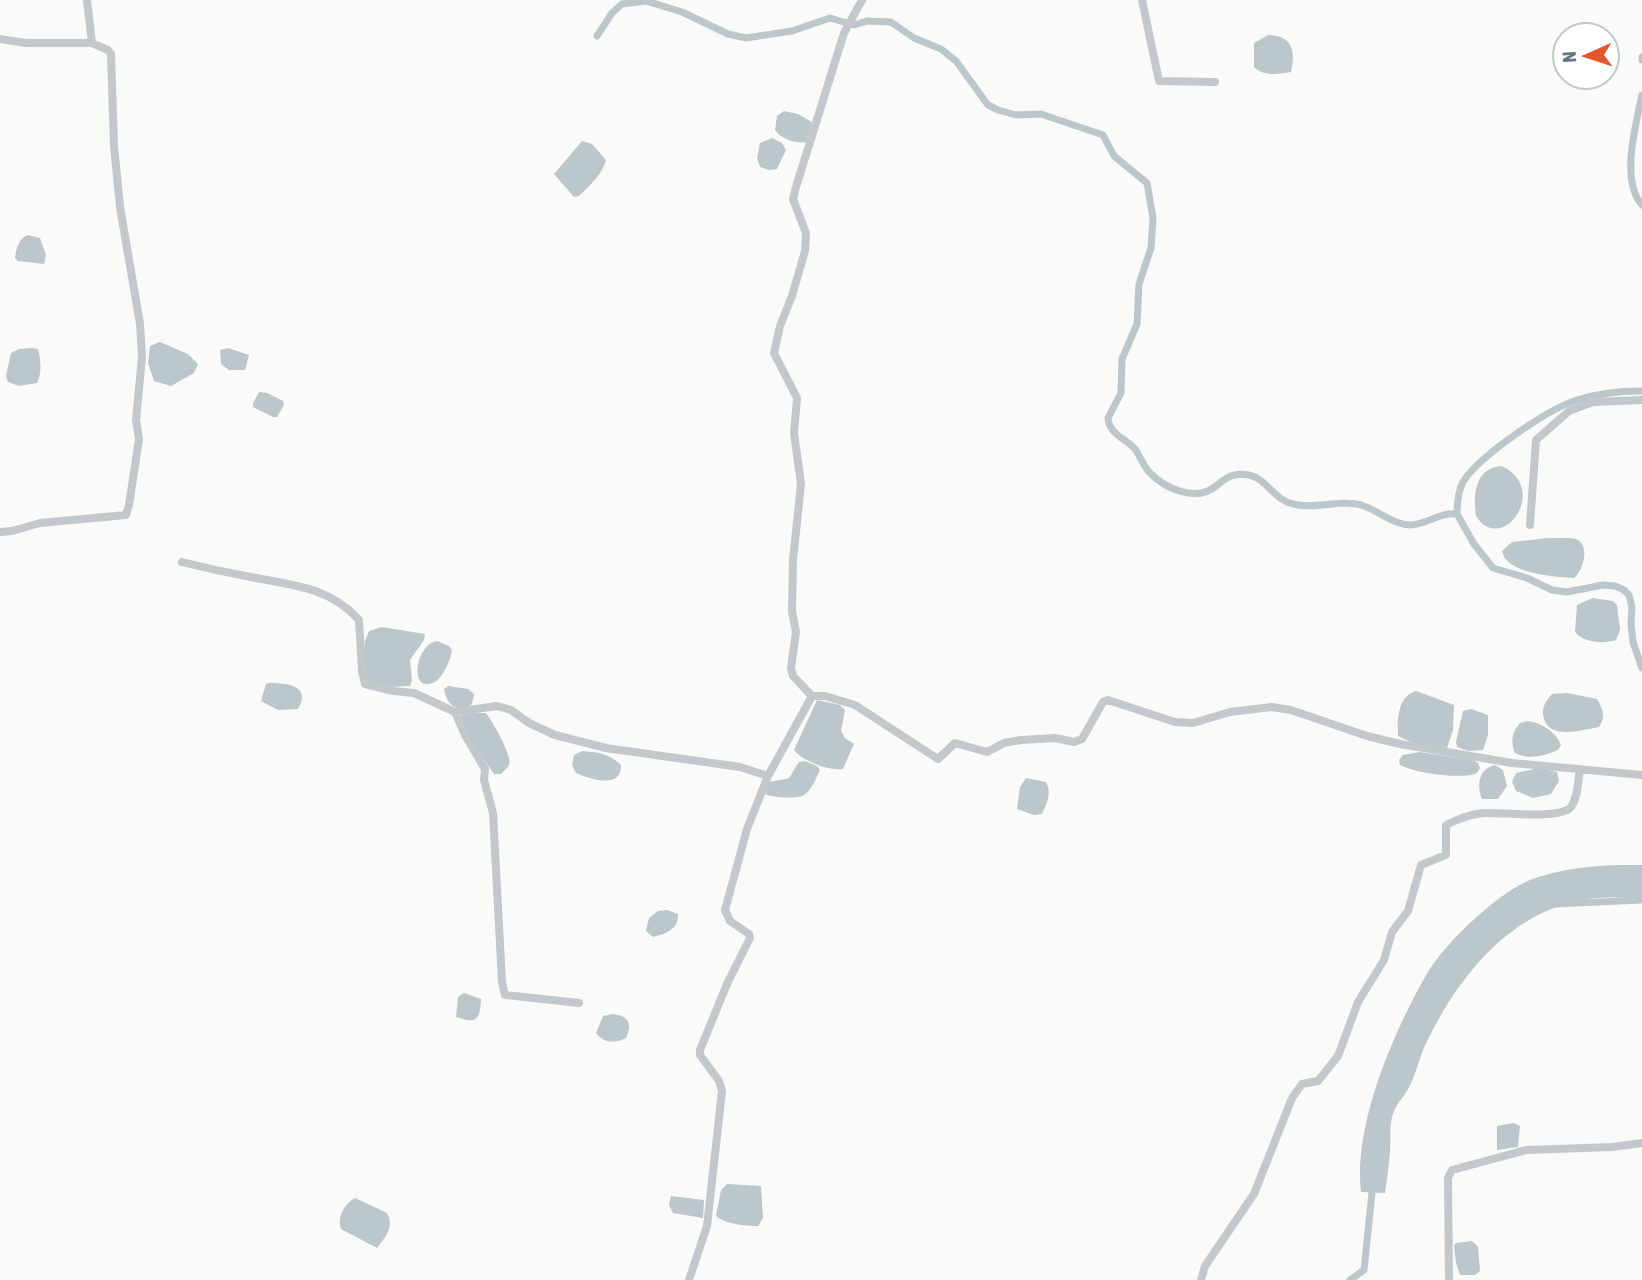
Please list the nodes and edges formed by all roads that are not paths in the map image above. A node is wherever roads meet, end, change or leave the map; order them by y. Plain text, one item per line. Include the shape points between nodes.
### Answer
1 (87, 0) edge
2 (862, 0) edge
3 (1142, 0) edge
4 (0, 38) edge
5 (92, 43) junction
6 (1215, 82) dead end
7 (1642, 400) edge
8 (1530, 525) dead end
9 (0, 532) edge
10 (182, 562) dead end
11 (812, 696) junction
12 (455, 712) junction
13 (1580, 769) junction
14 (1642, 775) edge
15 (768, 776) junction
16 (579, 1003) dead end
17 (1642, 1143) edge
18 (689, 1280) edge
19 (1202, 1280) edge
20 (1449, 1280) edge

1 - 5 street
2 - 11 street via 844,33 793,199 806,233 805,251 774,353 797,398 794,433 802,484 793,560 796,632 792,668 793,676
3 - 6 street via 1159,81
4 - 5 street via 26,43
5 - 9 street via 111,54 120,207 140,324 139,439 128,510 126,515 40,523
7 - 8 street via 1593,401 1569,411 1536,440
10 - 12 street via 306,586 332,597 359,620 365,684 415,693
11 - 13 street via 855,705 938,759 955,743 987,752 1021,740 1074,742 1082,739 1108,700 1175,722 1193,723 1245,709 1291,709 1399,744
11 - 15 street
12 - 15 street via 497,706 568,739 740,767
12 - 16 street via 485,769 493,813 505,995
13 - 14 street
13 - 19 street via 1575,797 1566,810 1485,813 1446,825 1446,855 1421,865 1408,911 1392,932 1384,960 1358,1002 1338,1056 1318,1081 1302,1084 1292,1098 1254,1194 1205,1265
15 - 18 street via 747,829 725,910 730,921 750,938 700,1050 722,1091 707,1226
17 - 20 street via 1526,1150 1452,1170 1448,1178

